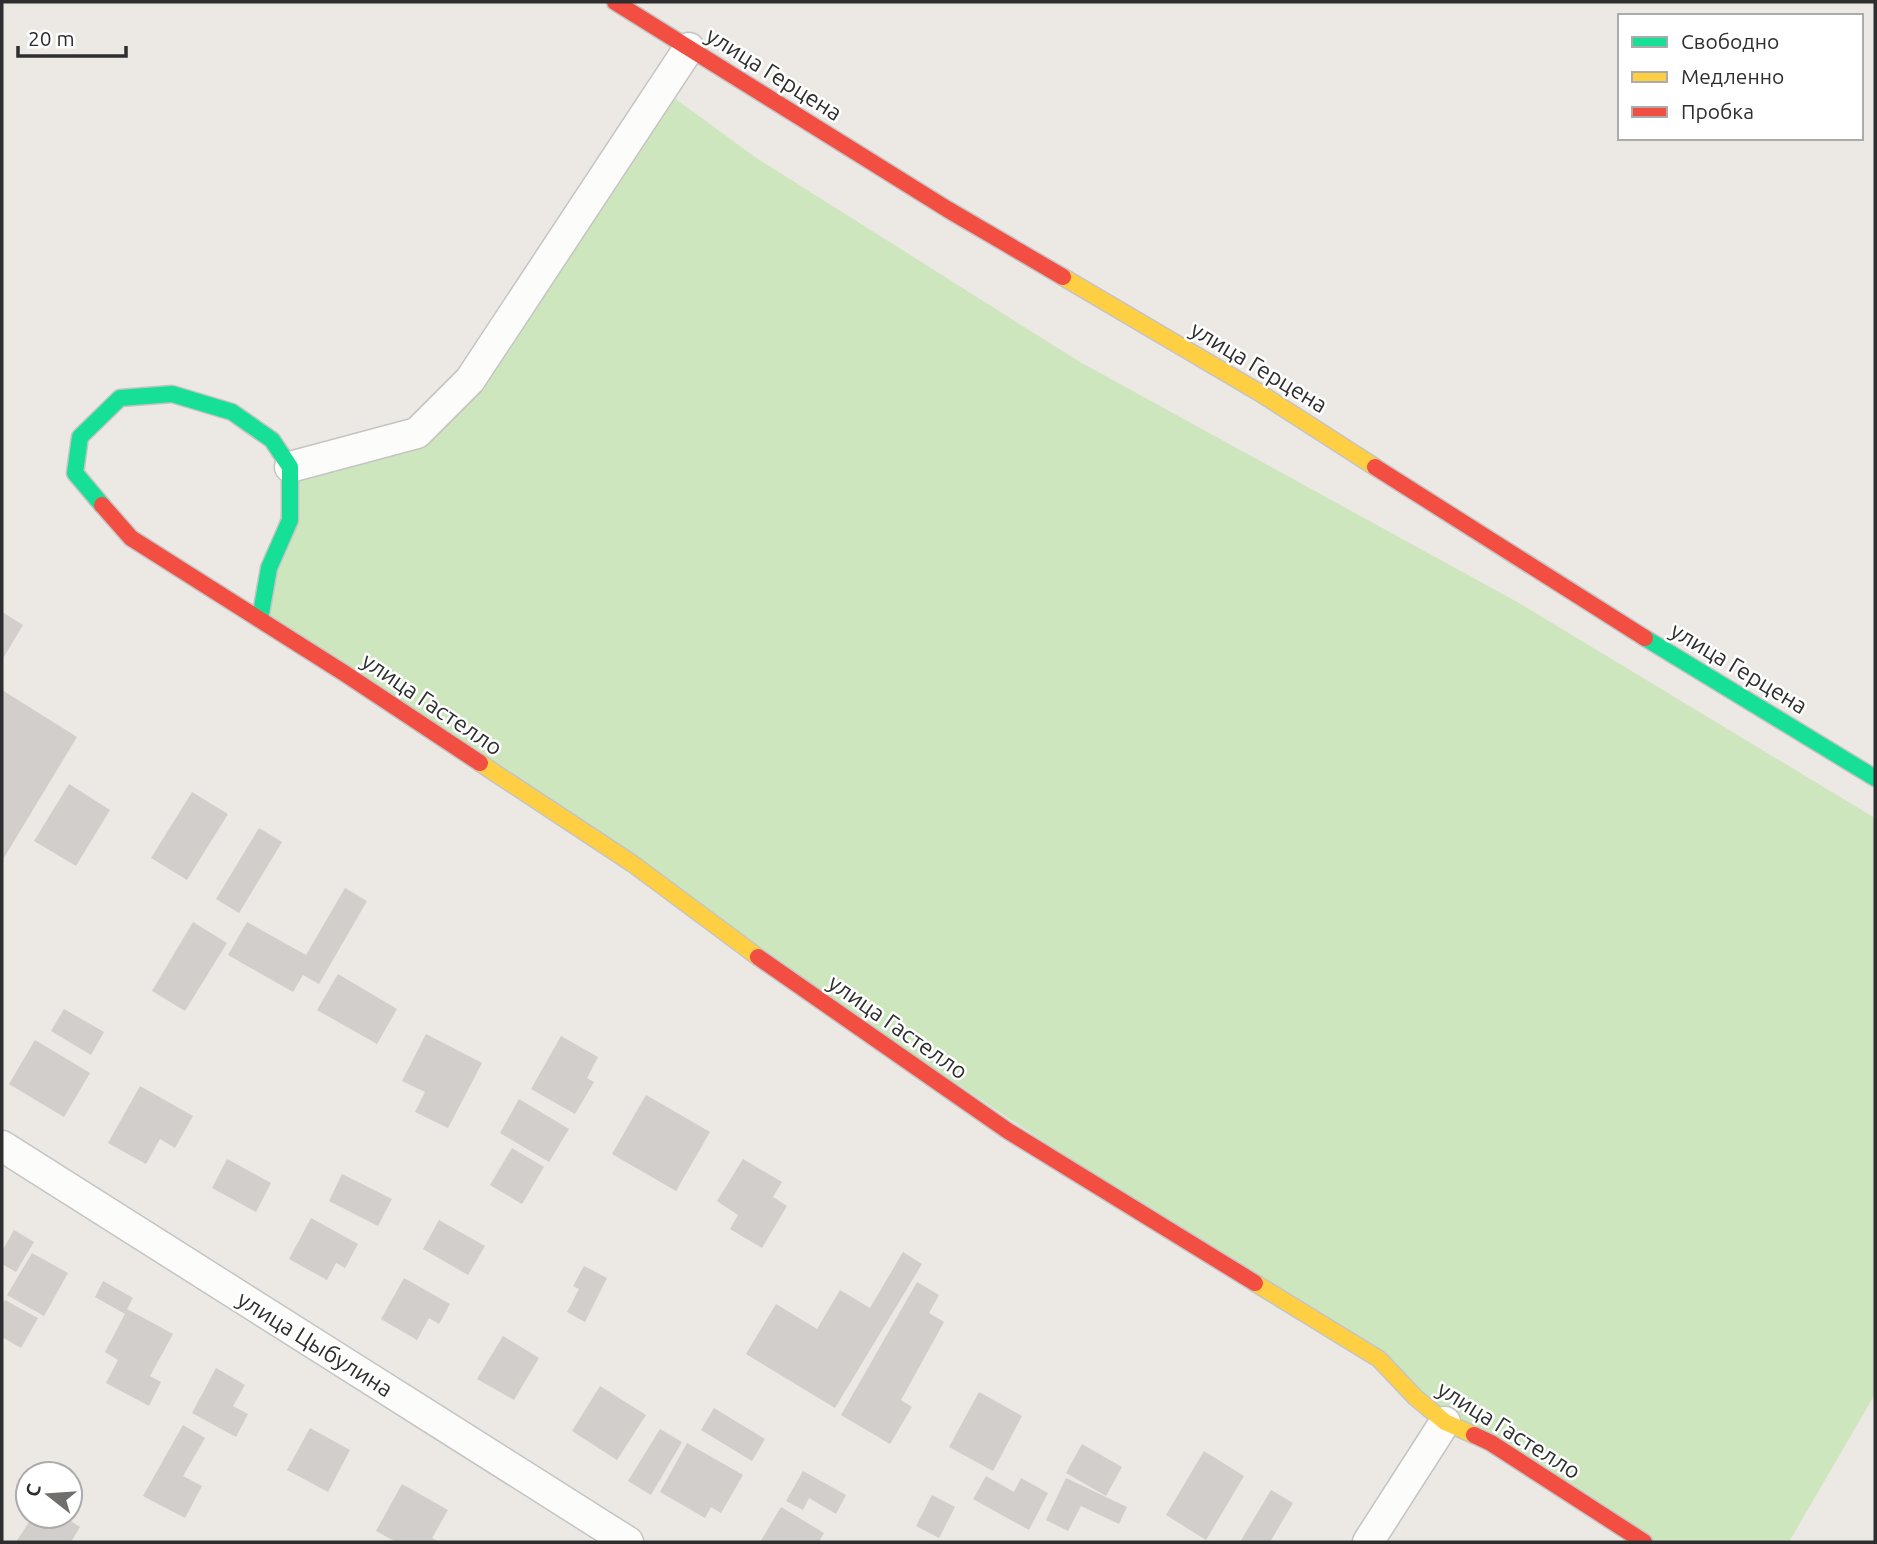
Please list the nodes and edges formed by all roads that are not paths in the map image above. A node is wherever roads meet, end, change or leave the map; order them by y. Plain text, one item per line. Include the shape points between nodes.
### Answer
1 (615, 2) edge
2 (689, 47) junction
3 (290, 467) junction
4 (260, 619) junction
5 (1875, 778) edge
6 (2, 1146) edge
7 (1445, 1422) junction
8 (628, 1542) edge
9 (1368, 1542) edge
10 (1644, 1542) edge

1 - 2 street, улица Герцена
2 - 3 street via 470,380 417,433
2 - 5 street, улица Герцена via 947,209 1260,393 1601,611
3 - 4 street via 290,520 269,568
3 - 4 street, улица Гастелло via 272,440 232,412 172,394 120,398 80,437 75,473 131,538
4 - 7 street, улица Гастелло via 633,864 1008,1131 1379,1359
6 - 8 street, улица Цыбулина
7 - 9 street
7 - 10 street, улица Гастелло via 1491,1443

